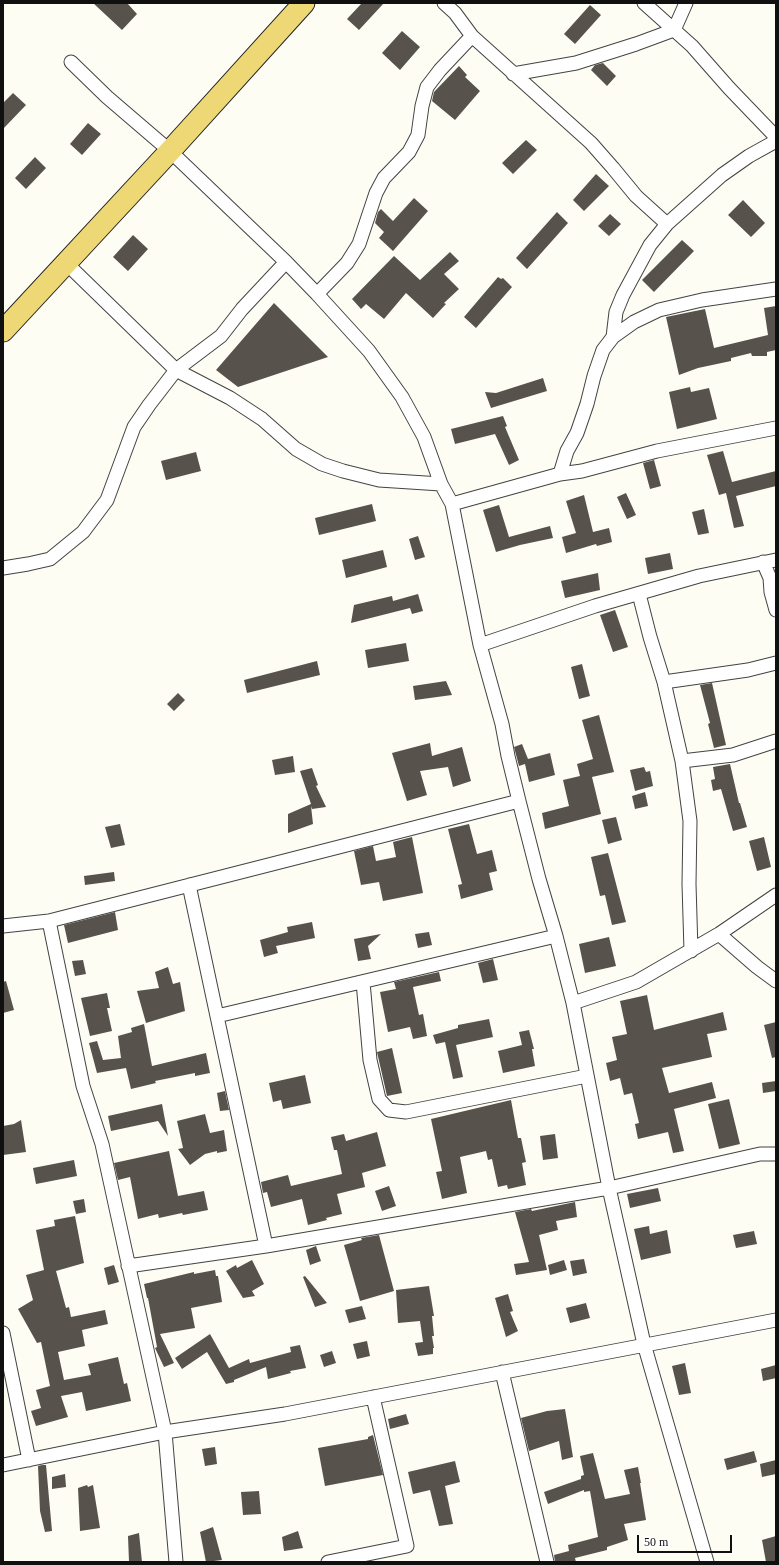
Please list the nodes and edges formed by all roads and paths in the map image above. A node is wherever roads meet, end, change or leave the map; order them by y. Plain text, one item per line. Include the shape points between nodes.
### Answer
1 (304, 3) edge
2 (444, 3) edge
3 (644, 3) edge
4 (686, 3) edge
5 (674, 30) junction
6 (472, 36) junction
7 (70, 62) dead end
8 (513, 74) junction
9 (776, 137) edge
10 (776, 141) edge
11 (170, 151) junction
12 (668, 224) junction
13 (65, 262) junction
14 (286, 262) junction
15 (776, 289) edge
16 (317, 294) junction
17 (3, 331) edge
18 (613, 338) junction
19 (176, 370) junction
20 (776, 428) edge
21 (560, 474) junction
22 (441, 484) junction
23 (452, 504) junction
24 (770, 561) edge
25 (3, 568) edge
26 (639, 594) junction
27 (776, 610) edge
28 (480, 645) junction
29 (776, 663) edge
30 (664, 682) junction
31 (776, 741) edge
32 (682, 761) junction
33 (519, 801) junction
34 (188, 884) junction
35 (776, 895) edge
36 (49, 920) junction
37 (3, 926) edge
38 (719, 934) junction
39 (556, 936) junction
40 (691, 951) junction
41 (776, 981) edge
42 (363, 982) junction
43 (573, 1003) junction
44 (217, 1016) junction
45 (587, 1076) junction
46 (776, 1154) edge
47 (609, 1188) junction
48 (266, 1246) junction
49 (128, 1266) junction
50 (776, 1320) edge
51 (3, 1333) edge
52 (644, 1344) junction
53 (502, 1372) junction
54 (373, 1397) junction
55 (165, 1432) junction
56 (29, 1460) junction
57 (3, 1465) edge
58 (176, 1562) edge
59 (328, 1562) edge
60 (547, 1562) edge
61 (707, 1562) edge

1 - 11 main road
2 - 6 street
3 - 5 street
4 - 5 street
5 - 8 street via 576,63
5 - 9 street
6 - 8 street
6 - 16 street via 440,70 428,87 418,135 409,152 384,178 376,193 359,244 347,263
7 - 11 street
8 - 12 street via 591,143 636,196
10 - 12 street via 722,175
11 - 13 main road
11 - 14 street
12 - 18 street via 650,245 623,295 616,312
13 - 17 main road
13 - 19 street
14 - 16 street
14 - 19 street via 221,336
15 - 18 street via 702,300 659,310 634,322
16 - 22 street via 369,351 402,396 424,437
18 - 21 street via 603,350 577,433 567,451
19 - 22 street via 230,398 262,420 296,449 322,464 379,480
19 - 25 street via 134,427 108,500 83,532 50,559
20 - 21 street via 657,451
21 - 23 street
22 - 23 street
23 - 28 street
24 - 26 street via 699,576
24 - 27 street via 771,592
26 - 28 street via 595,606
26 - 30 street
28 - 33 street via 502,724
29 - 30 street via 748,670
30 - 32 street
31 - 32 street via 733,755
32 - 40 street via 690,820
33 - 34 street
33 - 39 street
34 - 36 street
34 - 44 street
35 - 38 street
36 - 37 street
36 - 49 street via 83,1086 102,1144
38 - 40 street
38 - 41 street
39 - 42 street
39 - 43 street
40 - 43 street via 636,982
42 - 44 street
42 - 45 street via 370,1060 379,1099 389,1110 406,1112
43 - 45 street
44 - 48 street
45 - 47 street
46 - 47 street via 760,1154
47 - 48 street
47 - 52 street
48 - 49 street
49 - 55 street
50 - 52 street
51 - 56 street
52 - 53 street
52 - 61 street
53 - 54 street
53 - 60 street
54 - 55 street via 285,1414
54 - 59 street via 407,1546
55 - 56 street
55 - 58 street
56 - 57 street

